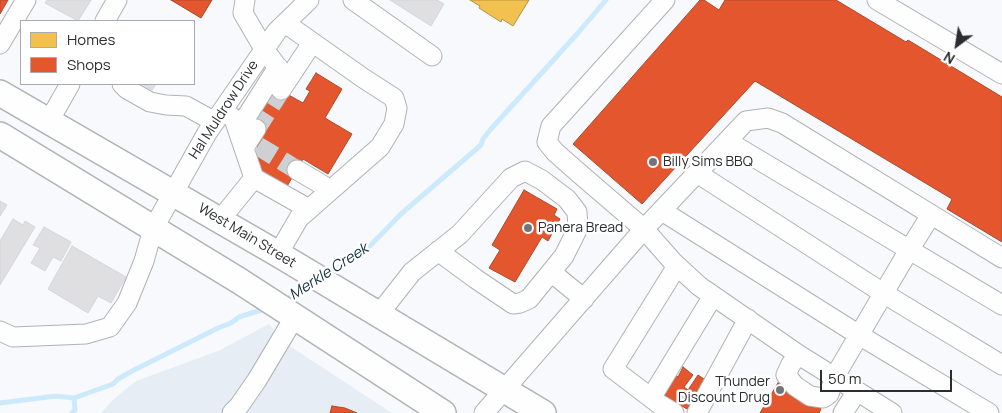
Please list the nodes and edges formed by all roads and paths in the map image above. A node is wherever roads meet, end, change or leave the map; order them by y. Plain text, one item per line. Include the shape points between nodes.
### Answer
1 (26, 0) edge
2 (118, 0) edge
3 (245, 0) edge
4 (309, 0) edge
5 (353, 0) edge
6 (666, 0) edge
7 (877, 0) edge
8 (106, 20) edge
9 (285, 23) junction
10 (312, 42) junction
11 (0, 44) edge
12 (264, 49) junction
13 (432, 56) dead end
14 (1002, 74) edge
15 (282, 79) junction
16 (69, 85) edge
17 (123, 85) edge
18 (0, 93) edge
19 (219, 116) junction
20 (48, 120) junction
21 (0, 135) edge
22 (249, 138) junction
23 (727, 141) junction
24 (297, 170) tunnel mouth
25 (698, 173) junction
26 (254, 178) junction
27 (331, 190) junction
28 (174, 193) junction
29 (309, 209) junction
30 (662, 210) junction
31 (931, 215) junction
32 (220, 220) junction
33 (153, 229) junction
34 (644, 229) junction
35 (909, 250) junction
36 (438, 251) junction
37 (278, 254) junction
38 (1002, 258) edge
39 (677, 266) junction
40 (551, 272) junction
41 (883, 293) junction
42 (714, 296) junction
43 (584, 299) junction
44 (1002, 305) edge
45 (379, 314) junction
46 (291, 315) junction
47 (748, 319) junction
48 (0, 331) edge
49 (859, 335) junction
50 (799, 355) junction
51 (1002, 365) edge
52 (835, 376) junction
53 (505, 390) junction
54 (857, 391) junction
55 (651, 398) junction
56 (432, 410) edge
57 (889, 412) edge
58 (232, 413) edge
59 (484, 413) edge
60 (544, 413) edge
61 (674, 413) edge
62 (696, 413) edge
63 (843, 413) edge
64 (989, 413) edge

1 - 11 street
2 - 8 street
3 - 12 street via 243,13
4 - 9 street, Hal Muldrow Drive
5 - 13 street
6 - 34 street via 551,126 548,142 561,158
7 - 14 street
9 - 10 street
9 - 12 street, Hal Muldrow Drive
10 - 15 street
10 - 27 street via 394,98 397,108 394,124 380,147
12 - 15 street
12 - 19 street, Hal Muldrow Drive
15 - 22 street
16 - 20 street
17 - 19 street via 150,102 186,106
18 - 20 main road, West Main Street
19 - 22 street via 234,119
19 - 28 street, Hal Muldrow Drive
20 - 28 main road, West Main Street
21 - 33 main road
22 - 26 street
23 - 25 street
23 - 31 street via 746,121 768,118 782,123
23 - 35 street
24 - 27 street
25 - 30 street
25 - 41 street
26 - 29 street
26 - 32 street
27 - 29 street
28 - 32 main road, West Main Street
28 - 33 street, Hal Muldrow Drive
29 - 37 street via 299,218
30 - 34 street
30 - 49 street
31 - 35 street
31 - 38 street
32 - 37 main road, West Main Street
33 - 46 main road
33 - 48 street, Hal Muldrow Drive via 127,303 110,327 86,334 13,337
34 - 39 street
34 - 43 street
35 - 41 street
35 - 44 street
36 - 40 street via 513,304 529,299
36 - 40 street via 460,234 511,178 526,171 567,199 577,212 578,228 564,256
36 - 45 street via 412,272
37 - 45 main road, West Main Street
39 - 42 street
39 - 55 street via 612,369
40 - 43 street
41 - 49 street
41 - 51 street
42 - 47 street
42 - 55 street
43 - 53 street
45 - 53 main road, West Main Street
46 - 56 main road
46 - 58 street via 252,387
47 - 50 street
47 - 62 street
49 - 52 street
49 - 64 street
50 - 52 street
50 - 52 street via 786,375 810,396 823,398 829,394
52 - 54 street
53 - 59 street
53 - 60 main road, West Main Street
54 - 57 street
54 - 63 street
55 - 61 street

